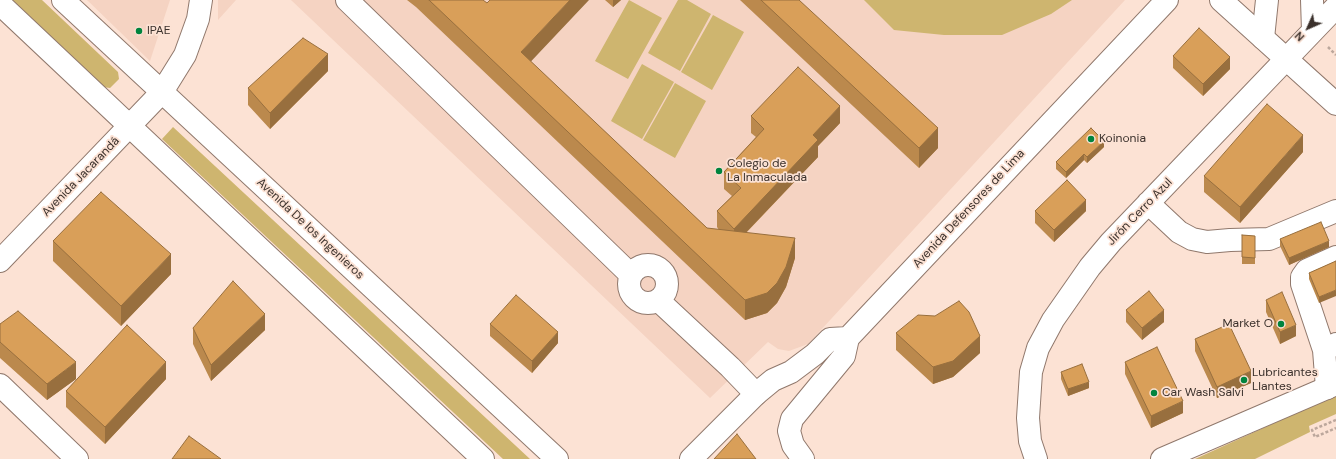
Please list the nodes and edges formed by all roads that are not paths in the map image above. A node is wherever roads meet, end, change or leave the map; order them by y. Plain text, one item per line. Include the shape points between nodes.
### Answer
1 (63, 0) edge
2 (201, 0) edge
3 (347, 0) edge
4 (1167, 0) edge
5 (1221, 0) edge
6 (1267, 0) edge
7 (1312, 0) edge
8 (0, 4) edge
9 (1336, 7) edge
10 (1313, 31) junction
11 (1263, 38) junction
12 (1286, 59) junction
13 (1314, 84) junction
14 (162, 92) junction
15 (1336, 92) edge
16 (1336, 104) edge
17 (130, 127) junction
18 (1148, 203) junction
19 (1336, 211) edge
20 (1336, 257) edge
21 (0, 261) edge
22 (631, 275) junction
23 (659, 301) junction
24 (848, 338) junction
25 (1330, 347) edge
26 (0, 385) edge
27 (1332, 386) edge
28 (756, 394) junction
29 (77, 459) edge
30 (483, 459) edge
31 (557, 459) edge
32 (691, 459) edge
33 (803, 459) edge
34 (1036, 459) edge
35 (1162, 459) edge

1 - 14 street, Avenida De los Ingenieros
2 - 14 street, Avenida Jacarandá via 198,19 185,55
3 - 22 street
4 - 24 street, Avenida Defensores de Lima
5 - 11 street
6 - 11 street
7 - 10 street
8 - 17 street
9 - 10 street, Jirón Cerro Azul
10 - 12 street, Jirón Cerro Azul
11 - 12 street
12 - 13 street
12 - 18 street, Jirón Cerro Azul
13 - 15 street
13 - 16 street
14 - 17 street, Avenida Jacarandá
14 - 31 street, Avenida De los Ingenieros
17 - 21 street, Avenida Jacarandá
17 - 30 street
18 - 19 street via 1179,232 1192,240 1207,242 1269,239
18 - 34 street, Jirón Cerro Azul via 1090,267 1053,320 1038,348 1031,372 1028,418 1030,441
20 - 25 street via 1307,270 1302,277 1302,284
22 - 23 street via 629,284 632,294 639,301
22 - 23 street via 645,264 662,269 667,277 668,286
23 - 28 street
24 - 28 street via 830,339 816,354 791,372 773,380
24 - 33 street via 844,356 792,419 789,431 793,445
25 - 27 street
26 - 29 street
27 - 35 street
28 - 32 street

